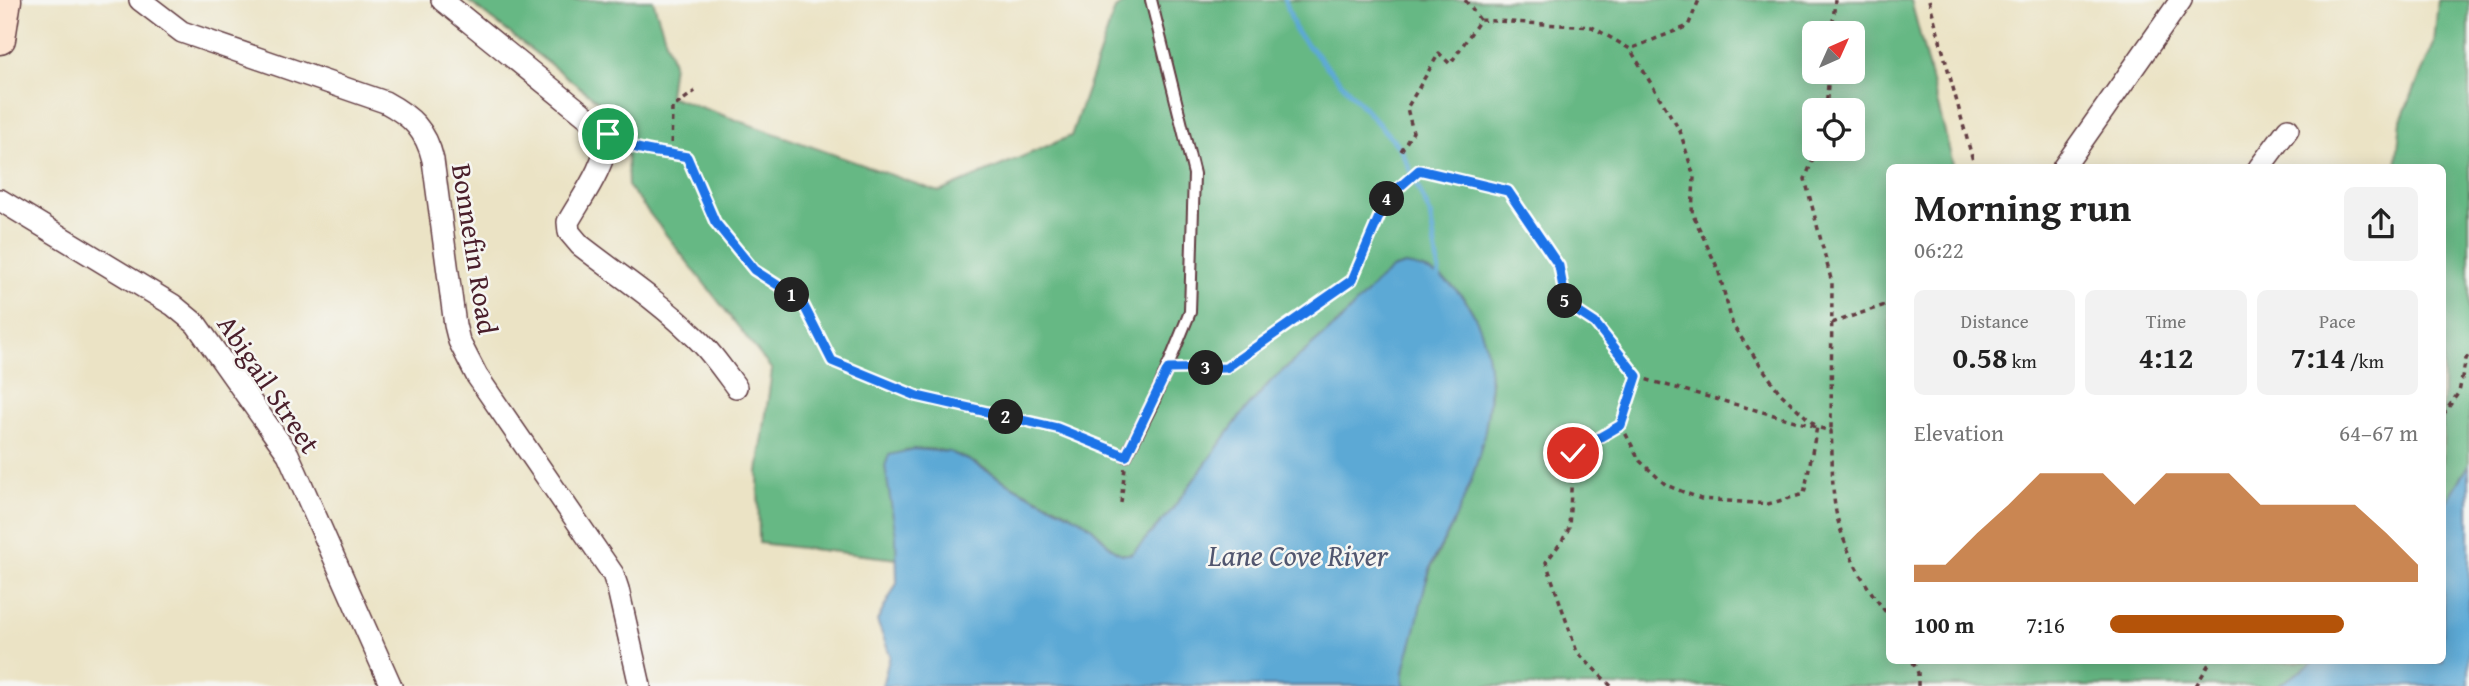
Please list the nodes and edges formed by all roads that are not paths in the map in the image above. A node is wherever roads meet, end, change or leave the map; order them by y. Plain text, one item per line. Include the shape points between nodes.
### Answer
1 (140, 0) edge
2 (442, 0) edge
3 (1150, 0) edge
4 (2181, 0) edge
5 (7, 2) edge
6 (0, 39) edge
7 (2288, 129) dead end
8 (2066, 164) edge
9 (2262, 164) edge
10 (0, 200) edge
11 (736, 387) dead end
12 (1126, 456) road end
13 (391, 686) edge
14 (640, 686) edge

1 - 14 street, Bonnefin Road via 182,32 385,102 419,127 433,160 459,341 477,376 612,575
2 - 11 street via 611,136 602,163 568,222 569,232 580,246 692,334
3 - 12 lane via 1194,174 1190,312
4 - 8 street
5 - 6 main road
7 - 9 street
10 - 13 street, Abigail Street via 173,305 196,324 288,454

